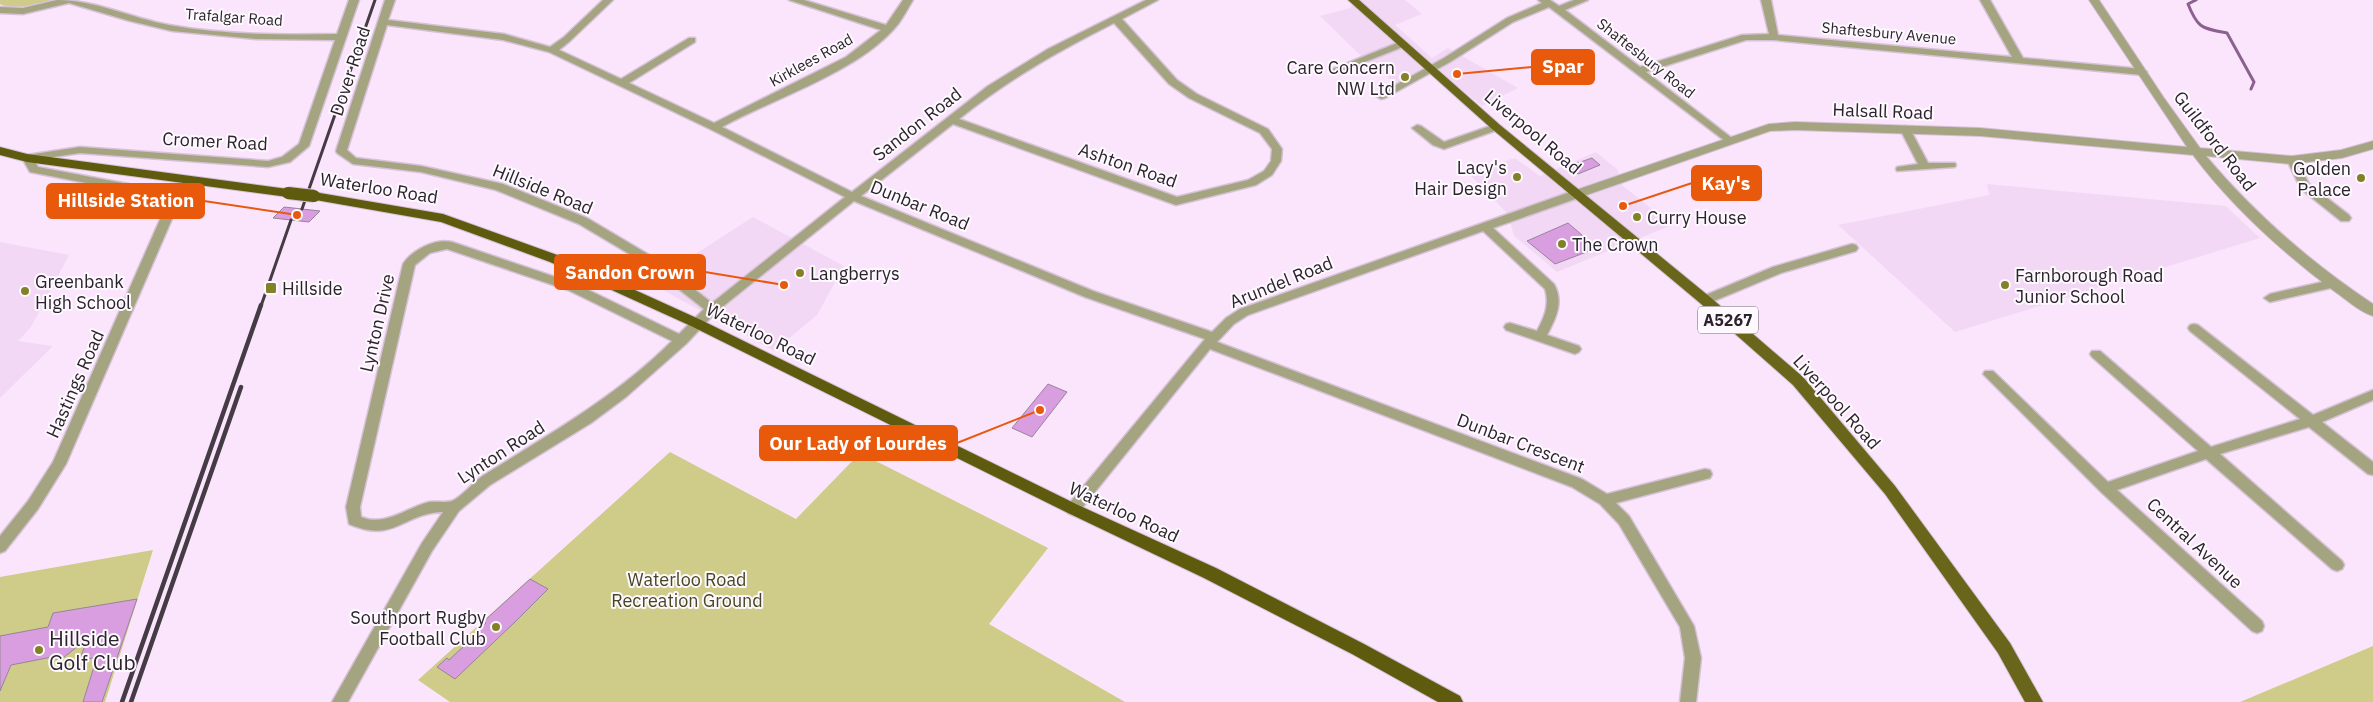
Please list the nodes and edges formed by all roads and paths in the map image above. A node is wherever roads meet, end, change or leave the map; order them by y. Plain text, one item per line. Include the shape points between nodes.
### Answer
1 (69, 0) edge
2 (354, 0) edge
3 (390, 0) edge
4 (608, 0) edge
5 (794, 0) edge
6 (908, 0) edge
7 (1153, 0) edge
8 (1353, 0) edge
9 (1583, 0) edge
10 (1766, 0) edge
11 (1985, 0) edge
12 (2094, 0) edge
13 (1550, 4) edge
14 (0, 10) edge
15 (1116, 19) junction
16 (383, 22) junction
17 (887, 29) junction
18 (340, 36) junction
19 (1774, 37) junction
20 (692, 40) dead end
21 (1402, 44) junction
22 (552, 50) junction
23 (2019, 60) junction
24 (1338, 69) dead end
25 (1431, 69) junction
26 (1639, 71) junction
27 (2142, 72) junction
28 (622, 83) junction
29 (1381, 96) dead end
30 (952, 120) junction
31 (714, 127) junction
32 (1496, 127) junction
33 (1417, 128) dead end
34 (1905, 129) junction
35 (1730, 141) junction
36 (2373, 145) edge
37 (0, 151) edge
38 (340, 151) joint
39 (2198, 153) junction
40 (27, 158) junction
41 (2292, 160) junction
42 (1950, 165) dead end
43 (1925, 167) junction
44 (1901, 169) dead end
45 (1577, 194) junction
46 (852, 196) junction
47 (2345, 218) dead end
48 (1484, 226) junction
49 (1852, 248) dead end
50 (2331, 284) junction
51 (2270, 298) dead end
52 (1705, 300) junction
53 (712, 309) junction
54 (2373, 311) edge
55 (696, 323) junction
56 (1510, 327) dead end
57 (2194, 328) dead end
58 (1540, 337) junction
59 (682, 340) junction
60 (1211, 340) junction
61 (1575, 349) dead end
62 (2096, 354) dead end
63 (1990, 374) dead end
64 (2373, 395) edge
65 (2311, 421) junction
66 (2210, 452) junction
67 (2373, 470) edge
68 (1704, 474) dead end
69 (2106, 488) junction
70 (1605, 500) junction
71 (454, 507) junction
72 (1073, 509) junction
73 (0, 547) edge
74 (2337, 565) dead end
75 (2257, 626) dead end
76 (340, 702) edge
77 (1454, 702) edge
78 (1688, 702) edge
79 (2034, 702) edge

1 - 14 street, Trafalgar Road via 23,11
1 - 18 street, Trafalgar Road via 172,28 275,36
2 - 18 street, Cromer Road
3 - 16 street, Dover Road
4 - 22 street
5 - 17 street
6 - 17 street, Kirklees Road
7 - 15 street, Sandon Road
8 - 21 main road, Liverpool Road / A5267
9 - 13 street
10 - 19 street
11 - 23 street
12 - 27 street, Guildford Road
13 - 25 street via 1510,20
13 - 26 street, Shaftesbury Road
15 - 30 street, Sandon Road via 1051,51 992,88
15 - 30 street, Ashton Road via 1173,82 1193,96 1264,131 1277,148 1276,161 1268,173 1252,183 1176,201
16 - 22 street, Dunbar Road via 504,37
16 - 38 street, Dover Road
17 - 31 street, Kirklees Road via 837,66
18 - 40 street, Cromer Road via 304,146 286,160 268,164 80,150
19 - 23 street, Shaftesbury Avenue
19 - 26 street, Shaftesbury Avenue via 1745,37
20 - 28 street
21 - 24 street
21 - 25 main road, Liverpool Road / A5267
22 - 28 street, Dunbar Road
23 - 27 street, Shaftesbury Avenue
25 - 29 street
25 - 32 main road, Liverpool Road / A5267
26 - 35 street, Shaftesbury Road
27 - 39 street, Guildford Road
28 - 31 street, Dunbar Road
30 - 46 street, Sandon Road
31 - 46 street, Dunbar Road
32 - 33 street via 1444,146
32 - 45 main road, Liverpool Road / A5267
34 - 35 street, Halsall Road via 1795,126 1769,128
34 - 39 street, Halsall Road via 1980,132
34 - 43 street
35 - 45 street, Halsall Road
36 - 41 street, Halsall Road via 2342,154
37 - 40 highway, Waterloo Road
38 - 53 street, Hillside Road via 353,160 421,169 499,186 584,221 652,262
39 - 41 street, Halsall Road
39 - 50 street, Guildford Road via 2249,212
40 - 55 highway, Waterloo Road, bridge via 314,196 443,218 555,259
40 - 73 street, Hastings Road via 34,170 156,192 172,205 59,464 33,505
41 - 47 street via 2305,186
42 - 43 street
43 - 44 street
45 - 48 street, Arundel Road
45 - 52 main road, Liverpool Road / A5267
46 - 53 street, Sandon Road
46 - 60 street, Dunbar Road
48 - 58 street via 1550,287 1555,297 1554,309
48 - 60 street, Arundel Road via 1244,312
49 - 52 street via 1777,270
50 - 51 street
50 - 54 street, Guildford Road
52 - 79 main road, Liverpool Road / A5267 via 1798,381 1890,490 2004,648
53 - 55 street, Sandon Road
55 - 59 street, Lynton Road
55 - 72 highway, Waterloo Road
56 - 58 street
57 - 65 street
58 - 61 street
59 - 71 street, Lynton Road via 621,394 485,481
59 - 71 street, Lynton Drive via 572,288 448,245 432,247 417,255 409,264 353,507 354,520 366,527 382,527 430,508
60 - 70 street, Dunbar Crescent via 1576,483
60 - 72 street, Arundel Road
62 - 66 street
63 - 69 street, Central Avenue
64 - 65 street, Central Avenue
65 - 66 street, Central Avenue
65 - 67 street
66 - 69 street, Central Avenue
66 - 74 street
68 - 70 street
69 - 75 street, Central Avenue
70 - 78 street, Dunbar Crescent via 1624,520 1687,626 1693,658
71 - 76 street, Lynton Road
72 - 77 highway, Waterloo Road via 1210,573

